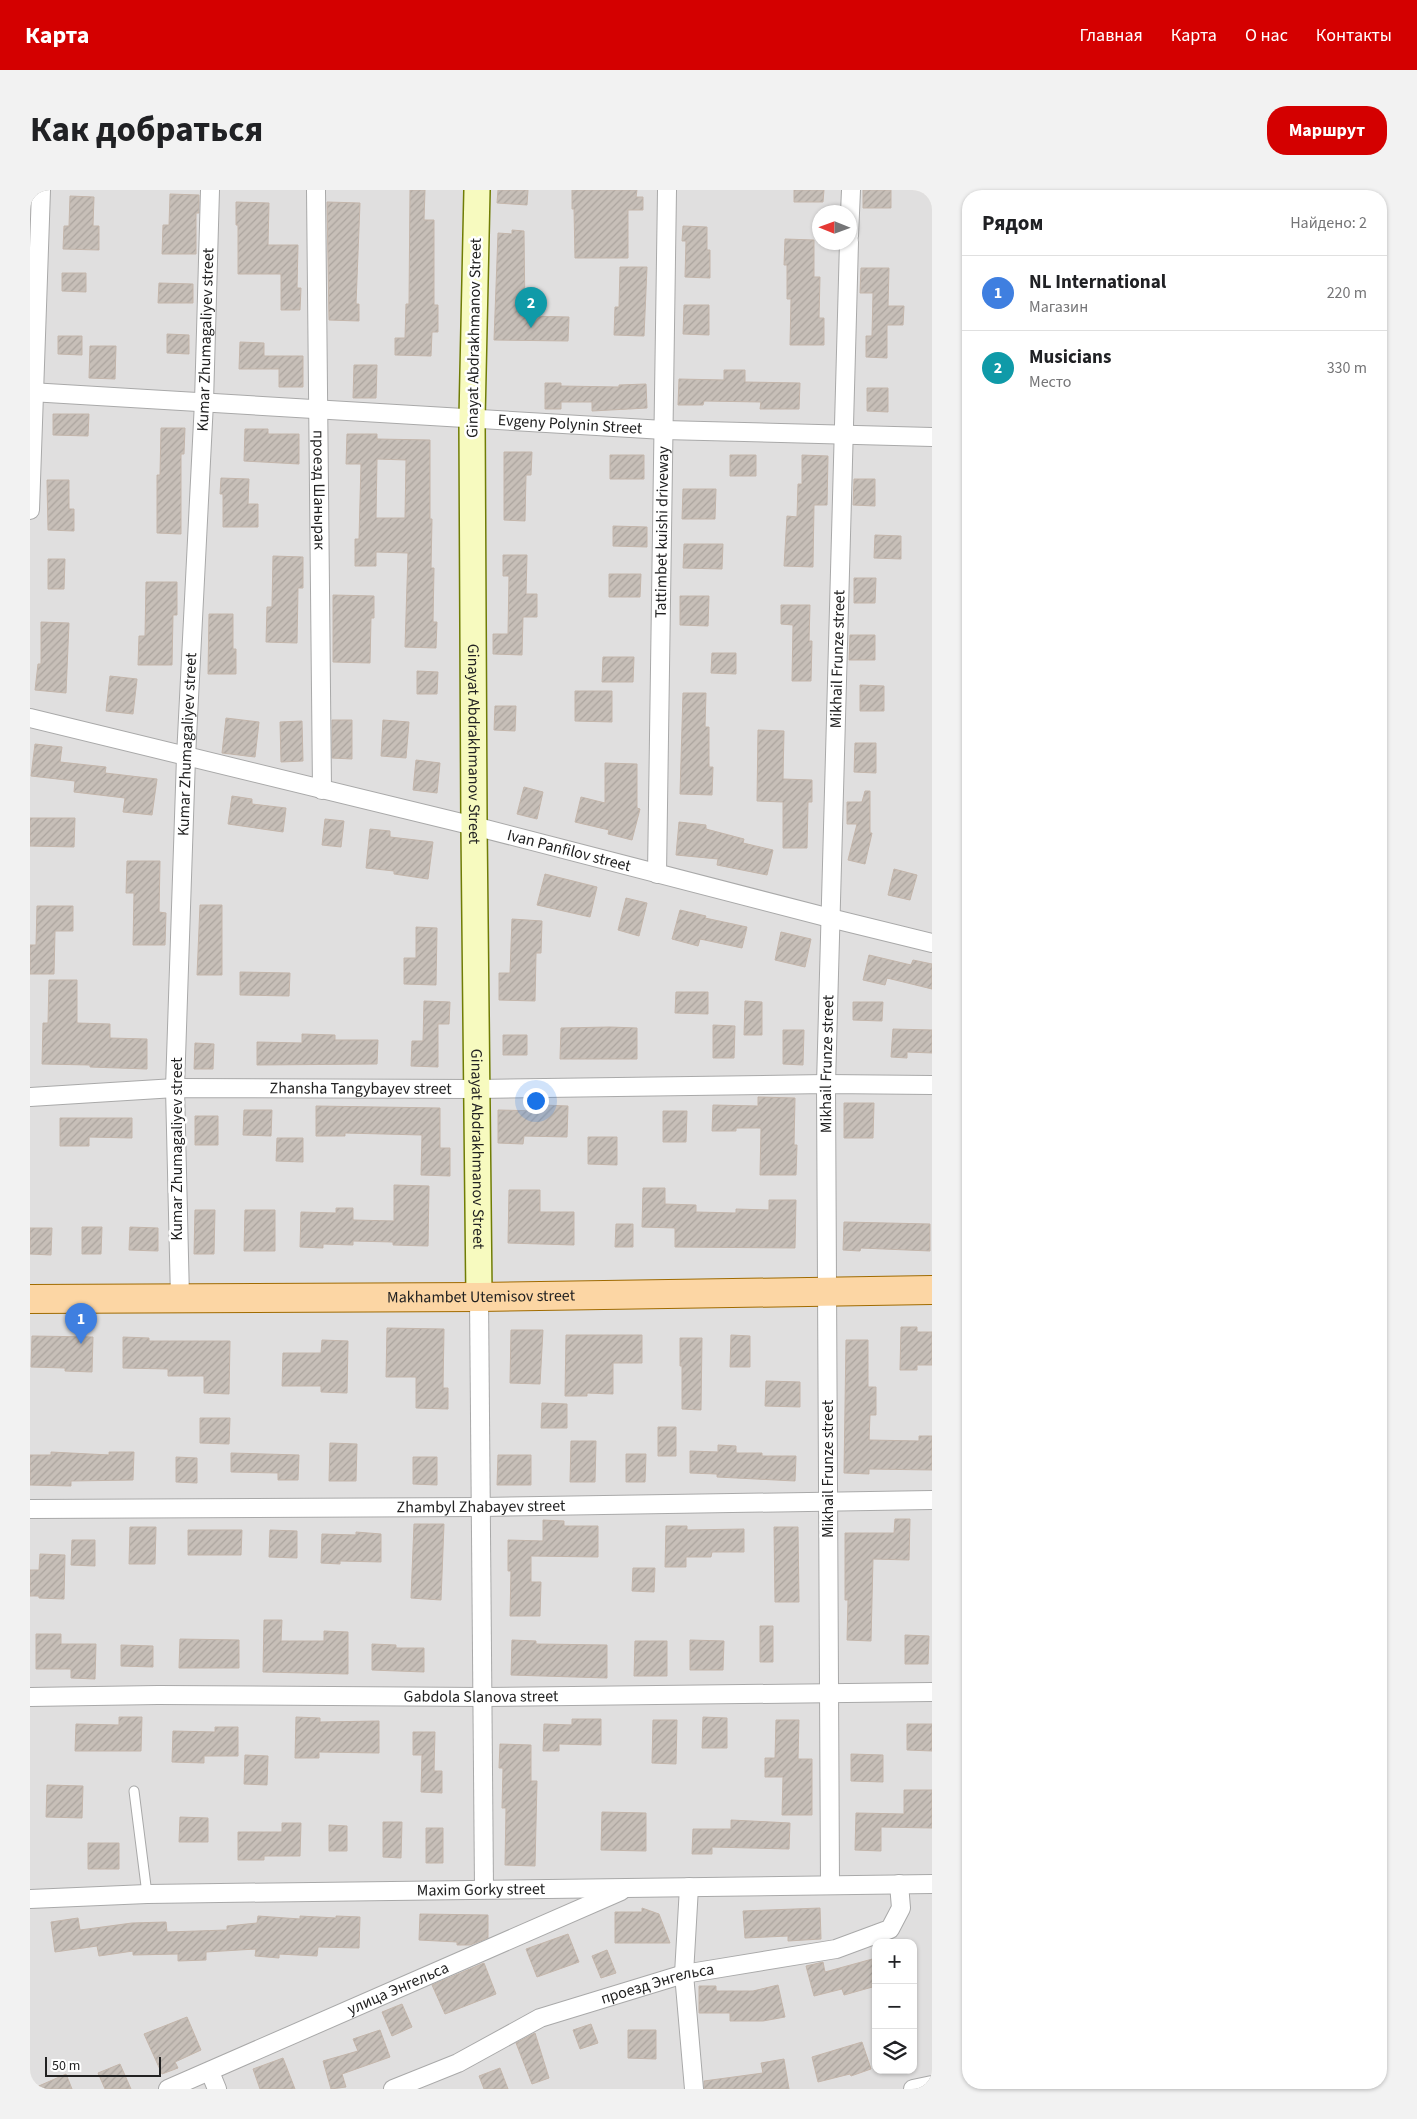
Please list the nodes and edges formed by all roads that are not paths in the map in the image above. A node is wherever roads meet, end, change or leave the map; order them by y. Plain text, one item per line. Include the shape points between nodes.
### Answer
1 (41, 190) edge
2 (210, 190) edge
3 (316, 190) edge
4 (477, 190) edge
5 (667, 190) edge
6 (851, 190) edge
7 (851, 205) edge
8 (849, 250) edge
9 (32, 392) edge
10 (204, 402) junction
11 (318, 409) junction
12 (472, 418) junction
13 (664, 430) junction
14 (844, 434) junction
15 (932, 437) edge
16 (30, 510) edge
17 (30, 718) edge
18 (186, 757) junction
19 (322, 790) junction
20 (474, 826) junction
21 (657, 874) junction
22 (830, 918) junction
23 (932, 943) edge
24 (826, 1084) junction
25 (932, 1085) edge
26 (175, 1088) junction
27 (477, 1088) junction
28 (30, 1097) edge
29 (932, 1290) edge
30 (827, 1292) junction
31 (479, 1297) junction
32 (180, 1298) junction
33 (30, 1299) edge
34 (932, 1500) edge
35 (828, 1501) junction
36 (481, 1508) junction
37 (30, 1509) edge
38 (932, 1692) edge
39 (829, 1693) junction
40 (30, 1697) edge
41 (483, 1697) junction
42 (134, 1791) dead end
43 (899, 1884) junction
44 (932, 1884) edge
45 (830, 1885) junction
46 (689, 1887) junction
47 (629, 1888) junction
48 (484, 1890) junction
49 (146, 1894) junction
50 (30, 1899) edge
51 (684, 1974) junction
52 (210, 2072) junction
53 (932, 2084) edge
54 (168, 2089) edge
55 (217, 2089) edge
56 (393, 2089) edge
57 (694, 2089) edge
58 (913, 2089) edge

1 - 9 street
2 - 10 street, Kumar Zhumagaliyev street
3 - 11 street, проезд Шанырак
4 - 12 street, Ginayat Abdrakhmanov Street
5 - 13 street, Tattimbet kuishi driveway
6 - 7 street
8 - 14 street, Mikhail Frunze street
9 - 10 street, Evgeny Polynin Street
9 - 16 street
10 - 11 street, Evgeny Polynin Street
10 - 18 street, Kumar Zhumagaliyev street
11 - 12 street, Evgeny Polynin Street
11 - 19 street, проезд Шанырак
12 - 13 street, Evgeny Polynin Street
12 - 20 street, Ginayat Abdrakhmanov Street
13 - 14 street, Evgeny Polynin Street
13 - 21 street, Tattimbet kuishi driveway
14 - 15 street, Evgeny Polynin Street
14 - 22 street, Mikhail Frunze street
17 - 18 street, Ivan Panfilov street
18 - 19 street, Ivan Panfilov street
18 - 26 street, Kumar Zhumagaliyev street
19 - 20 street, Ivan Panfilov street
20 - 21 street, Ivan Panfilov street
20 - 27 street, Ginayat Abdrakhmanov Street
21 - 22 street, Ivan Panfilov street
22 - 23 street, Ivan Panfilov street
22 - 24 street, Mikhail Frunze street
24 - 25 street, Zhansha Tangybayev street
24 - 27 street, Zhansha Tangybayev street
24 - 30 street, Mikhail Frunze street
26 - 27 street, Zhansha Tangybayev street
26 - 28 street, Zhansha Tangybayev street
26 - 32 street, Kumar Zhumagaliyev street
27 - 31 street, Ginayat Abdrakhmanov Street
29 - 30 main road, Makhambet Utemisov street
30 - 31 main road, Makhambet Utemisov street
30 - 35 street, Mikhail Frunze street
31 - 32 main road, Makhambet Utemisov street
31 - 36 street
32 - 33 main road, Makhambet Utemisov street
34 - 35 street, Zhambyl Zhabayev street
35 - 36 street, Zhambyl Zhabayev street
35 - 39 street, Mikhail Frunze street
36 - 37 street, Zhambyl Zhabayev street
36 - 41 street
38 - 39 street, Gabdola Slanova street
39 - 41 street, Gabdola Slanova street
39 - 45 street, Mikhail Frunze street
40 - 41 street, Gabdola Slanova street
41 - 48 street
42 - 49 lane
43 - 44 street, Maxim Gorky street
43 - 45 street, Maxim Gorky street
43 - 51 street, проезд Энгельса via 901,1908 890,1929 836,1949
45 - 46 street, Maxim Gorky street
46 - 47 street, Maxim Gorky street
46 - 51 street
47 - 48 street, Maxim Gorky street
47 - 52 street, улица Энгельса
48 - 49 street, Maxim Gorky street
49 - 50 street, Maxim Gorky street
51 - 56 street, проезд Энгельса via 540,2018 458,2064
51 - 57 street
52 - 54 street, улица Энгельса
52 - 55 street
53 - 58 street

